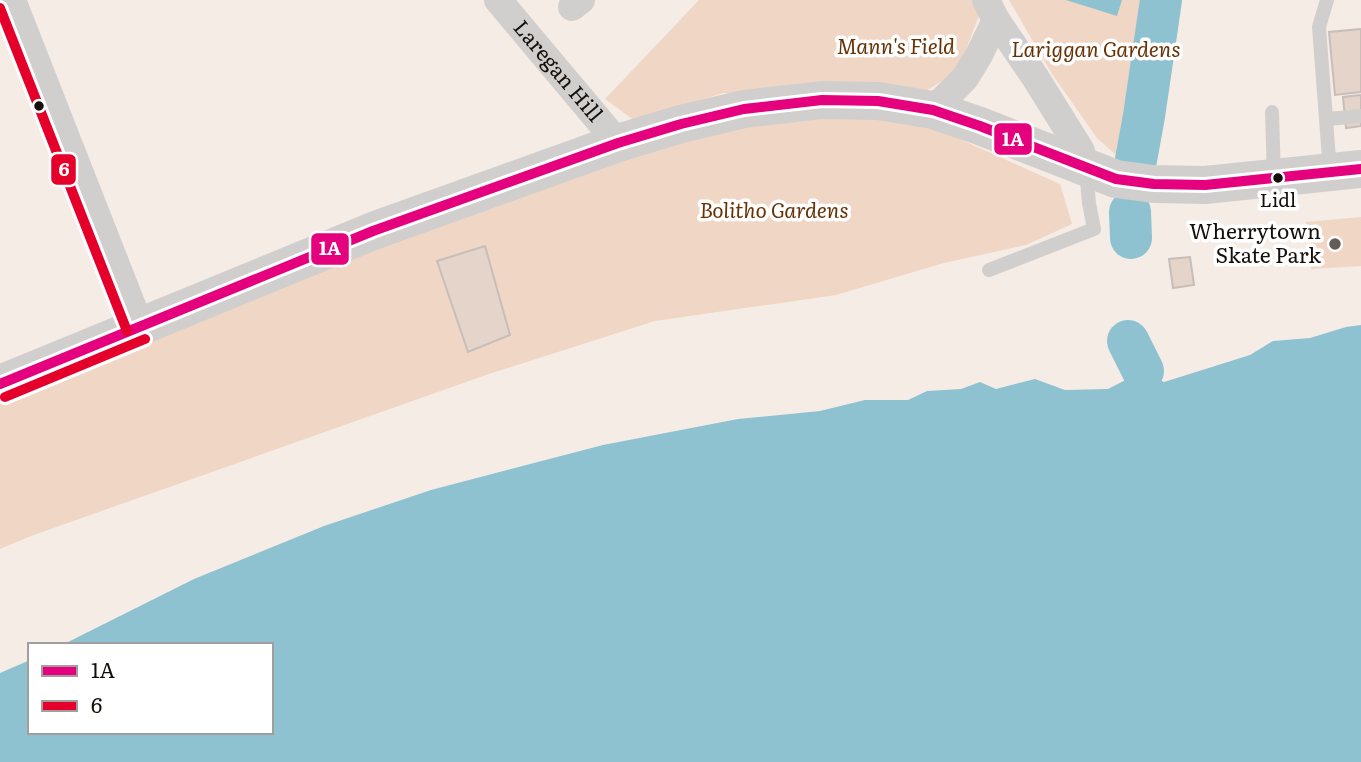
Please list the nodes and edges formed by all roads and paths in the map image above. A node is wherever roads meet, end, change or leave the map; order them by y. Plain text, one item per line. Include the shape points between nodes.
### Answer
1 (12, 0) edge
2 (498, 0) edge
3 (1327, 0) edge
4 (991, 10) edge
5 (933, 110) junction
6 (1272, 112) dead end
7 (1361, 116) edge
8 (1327, 119) junction
9 (618, 143) junction
10 (1086, 169) junction
11 (1346, 171) edge
12 (1273, 178) junction
13 (989, 270) dead end
14 (140, 326) junction
15 (0, 384) edge

1 - 14 street
2 - 9 street, Laregan Hill
3 - 8 lane via 1319,27
4 - 5 street via 979,55 965,78
4 - 10 street via 1081,151
5 - 9 street via 878,101 822,100 744,109
5 - 10 street
6 - 12 lane
7 - 8 lane
8 - 11 lane
9 - 14 street via 373,231
10 - 12 street via 1154,184 1205,185
10 - 13 lane via 1094,229
11 - 12 street
14 - 15 street

